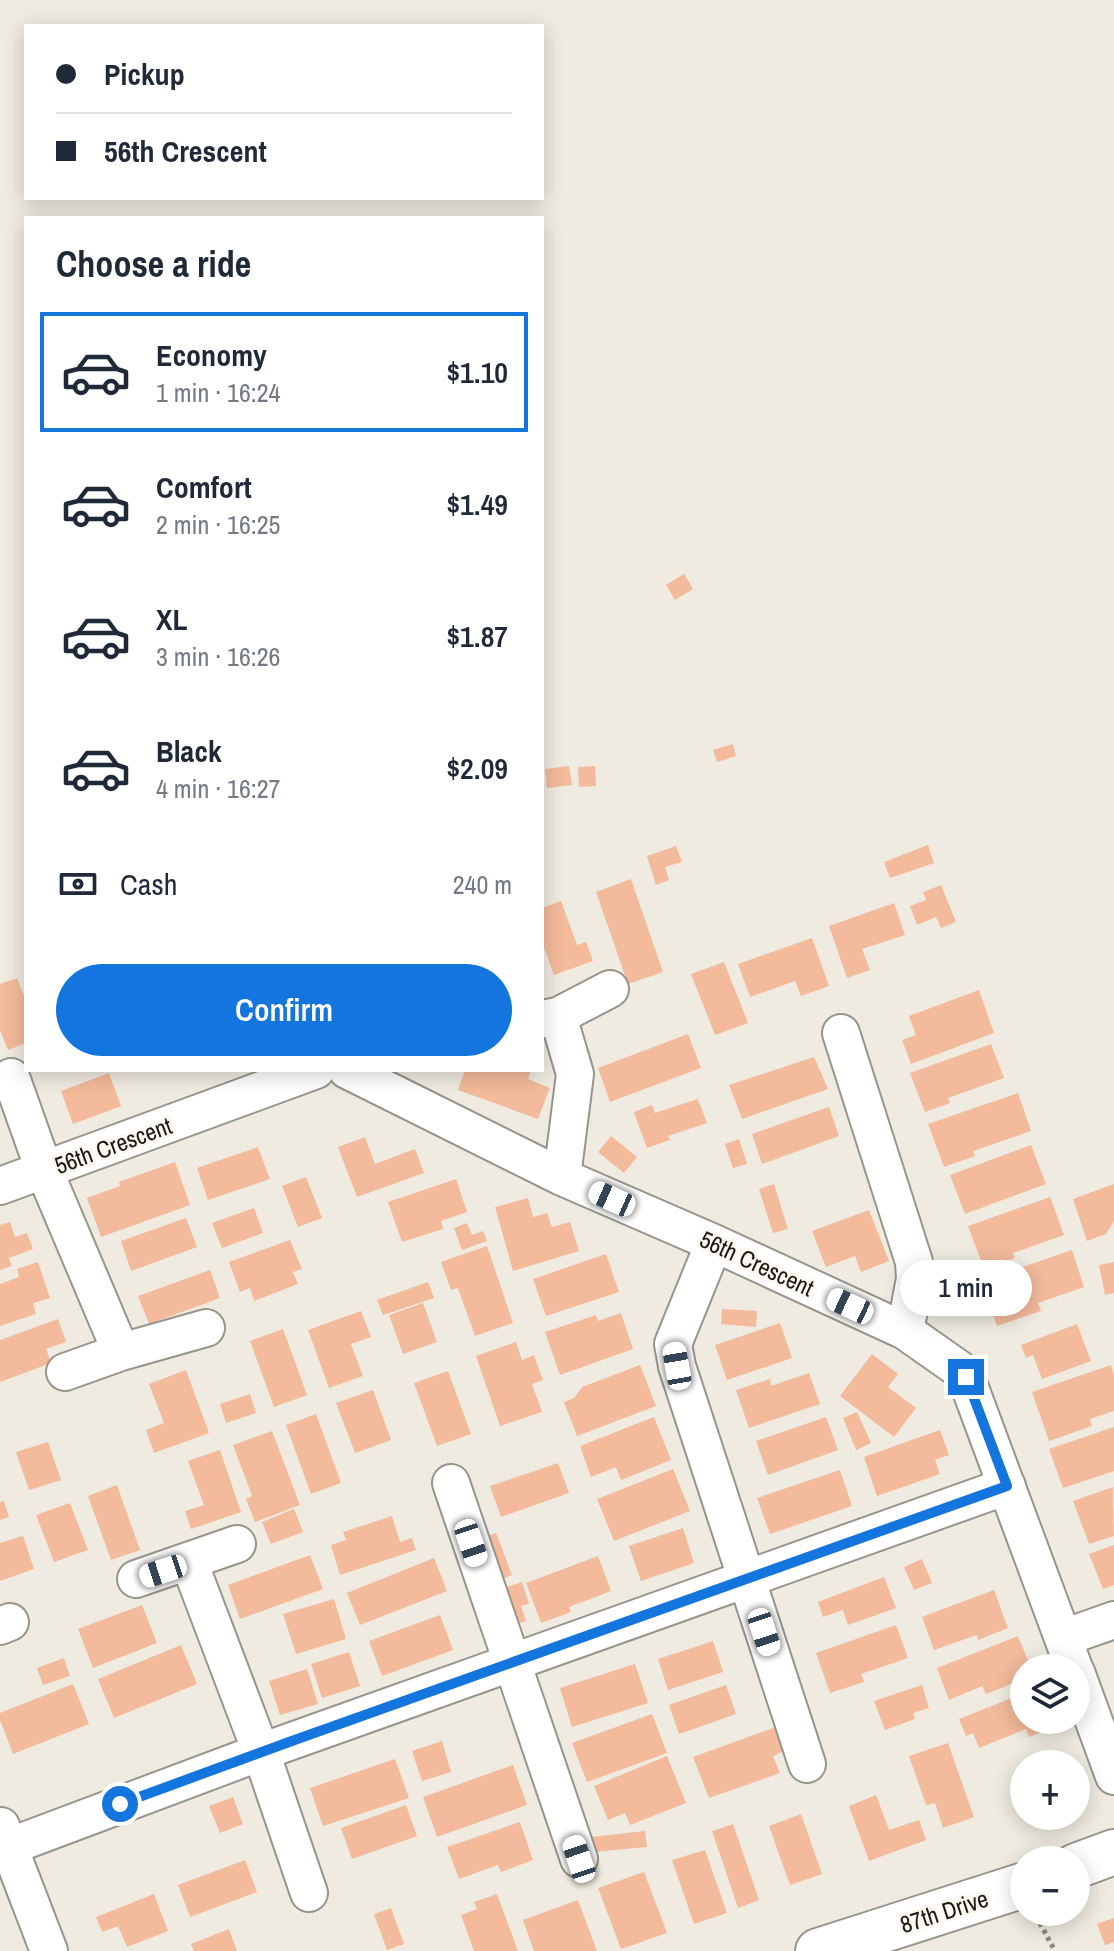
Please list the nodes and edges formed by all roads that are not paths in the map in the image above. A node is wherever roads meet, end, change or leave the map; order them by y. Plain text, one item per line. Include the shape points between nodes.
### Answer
1 (610, 989) dead end
2 (550, 1017) edge
3 (841, 1033) dead end
4 (311, 1072) edge
5 (351, 1072) edge
6 (13, 1076) edge
7 (44, 1170) junction
8 (562, 1177) junction
9 (0, 1186) edge
10 (714, 1243) junction
11 (206, 1328) dead end
12 (905, 1331) junction
13 (121, 1352) junction
14 (65, 1372) dead end
15 (451, 1483) dead end
16 (1007, 1486) junction
17 (237, 1544) dead end
18 (189, 1562) junction
19 (136, 1579) dead end
20 (747, 1579) junction
21 (1114, 1620) edge
22 (1069, 1654) edge
23 (1077, 1654) edge
24 (511, 1662) junction
25 (1090, 1711) edge
26 (261, 1752) junction
27 (807, 1764) dead end
28 (1114, 1776) edge
29 (3, 1840) edge
30 (1114, 1852) edge
31 (579, 1859) dead end
32 (1090, 1861) edge
33 (1010, 1889) edge
34 (309, 1893) dead end
35 (49, 1951) edge
36 (818, 1951) edge

1 - 2 street
2 - 8 street via 575,1074
3 - 12 street via 914,1262
4 - 7 street, 56th Crescent
5 - 8 street, 56th Crescent
6 - 7 street
7 - 9 street, 56th Crescent
7 - 13 street
8 - 10 street, 56th Crescent
10 - 12 street, 56th Crescent
10 - 20 street via 673,1344
11 - 13 street
12 - 16 street, 56th Crescent via 966,1377
13 - 14 street
15 - 24 street
16 - 20 street
16 - 22 street, 56th Crescent
17 - 18 street
18 - 19 street
18 - 26 street
20 - 24 street
20 - 27 street
21 - 23 street
24 - 26 street
24 - 31 street
25 - 28 street, 56th Crescent
26 - 29 street
26 - 34 street
29 - 35 street
30 - 32 street
33 - 36 street, 87th Drive

